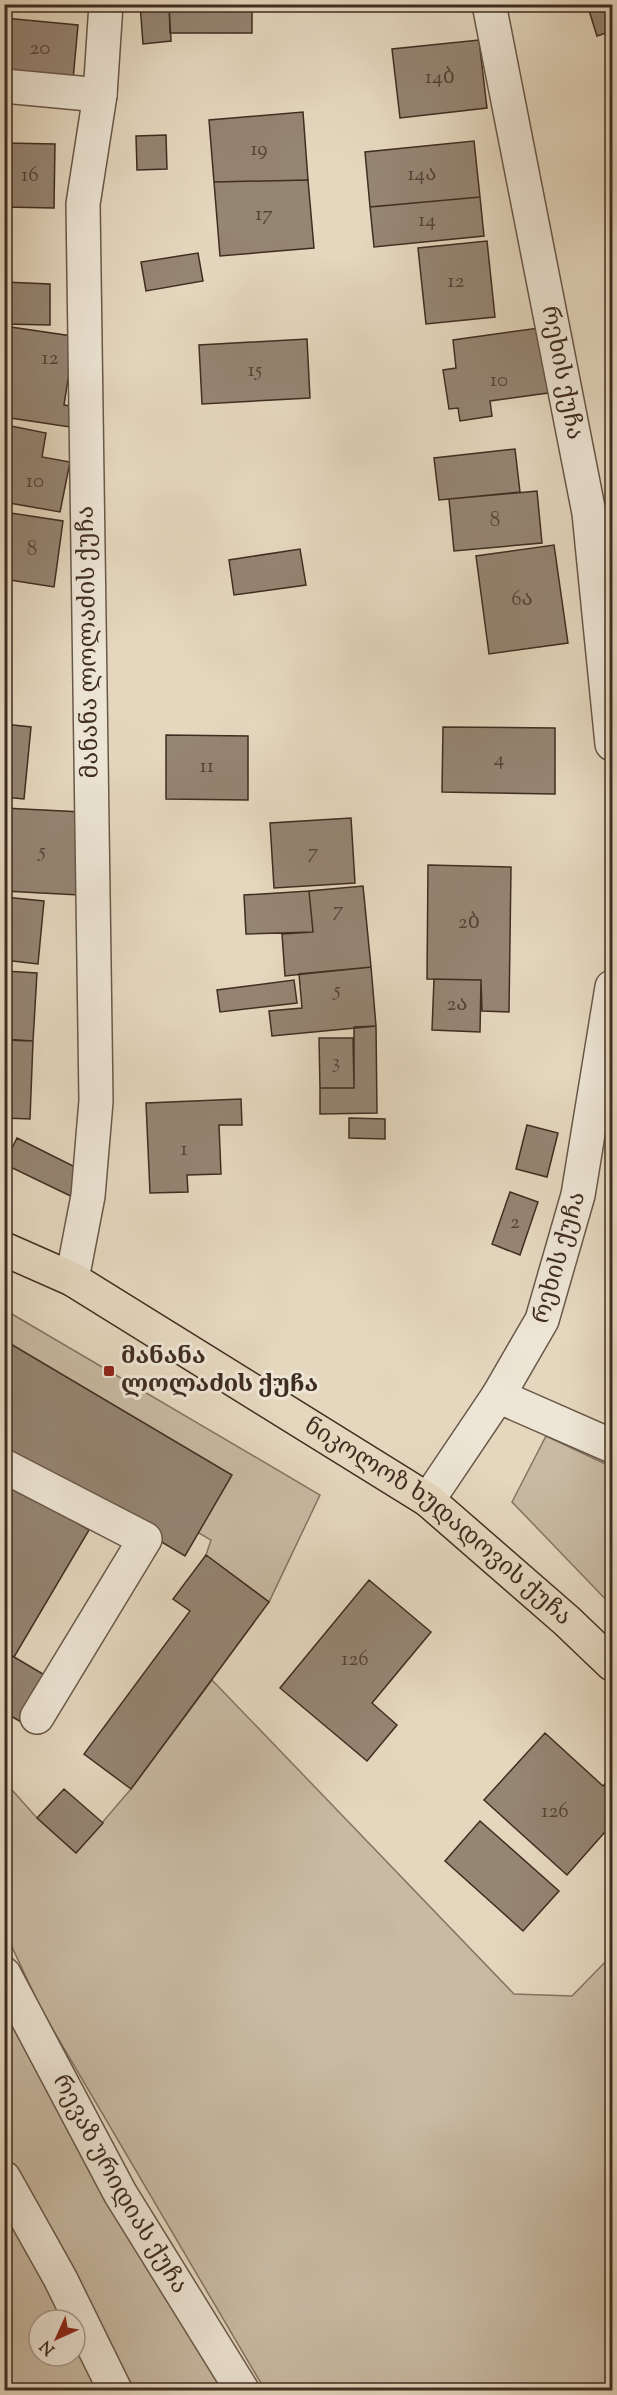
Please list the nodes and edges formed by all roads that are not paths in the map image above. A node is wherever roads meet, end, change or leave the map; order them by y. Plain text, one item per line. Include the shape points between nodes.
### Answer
1 (106, 4) edge
2 (489, 4) edge
3 (4, 86) edge
4 (100, 95) junction
5 (612, 744) edge
6 (612, 987) edge
7 (4, 1249) edge
8 (72, 1279) junction
9 (498, 1396) junction
10 (612, 1446) edge
11 (4, 1466) edge
12 (428, 1500) junction
13 (612, 1664) edge
14 (37, 1717) dead end
15 (4, 1974) edge
16 (4, 2178) edge
17 (115, 2391) edge
18 (242, 2391) edge

1 - 4 street, მანანა ლოლაძის ქუჩა
2 - 5 street, რეხის ქუჩა via 589,513
3 - 4 street
4 - 8 street, მანანა ლოლაძის ქუჩა via 83,204 96,1101 88,1196
6 - 9 street, რეხის ქუჩა via 578,1195 542,1320
7 - 8 main road, ნიკოლოზ ხუდადოვის ქუჩა
8 - 12 main road, ნიკოლოზ ხუდადოვის ქუჩა
9 - 10 street
9 - 12 street, რეხის ქუჩა
11 - 14 street via 145,1539
12 - 13 main road, ნიკოლოზ ხუდადოვის ქუჩა
15 - 18 street, რევაზ ურიდიას ქუჩა via 120,2193
16 - 17 street via 60,2278

